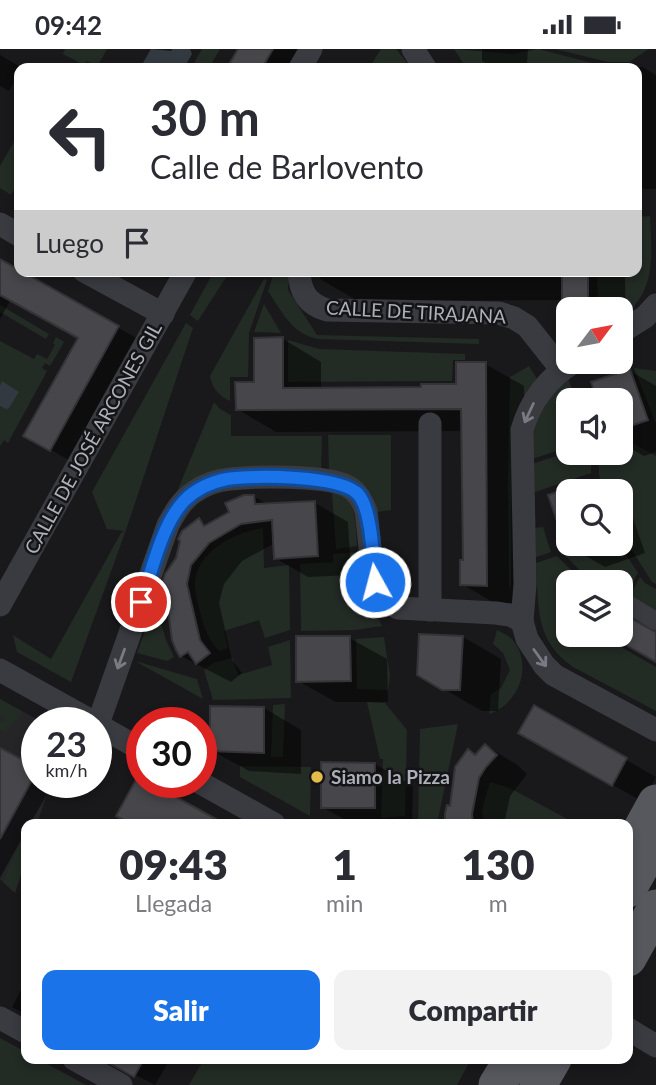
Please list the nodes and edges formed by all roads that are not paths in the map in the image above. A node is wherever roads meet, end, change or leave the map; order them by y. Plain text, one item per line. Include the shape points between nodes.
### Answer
1 (95, 277) edge
2 (183, 277) edge
3 (300, 278) edge
4 (656, 305) edge
5 (163, 314) junction
6 (634, 324) edge
7 (556, 354) edge
8 (558, 375) edge
9 (429, 424) dead end
10 (0, 605) edge
11 (633, 607) edge
12 (430, 610) junction
13 (522, 621) junction
14 (656, 621) edge
15 (0, 670) edge
16 (66, 707) edge
17 (102, 707) edge
18 (656, 730) edge
19 (217, 792) edge
20 (656, 803) edge
21 (265, 819) edge
22 (656, 839) edge
23 (633, 845) edge
24 (633, 880) edge
25 (656, 908) edge
26 (633, 949) edge
27 (0, 1018) edge
28 (21, 1029) edge
29 (633, 1032) edge
30 (656, 1046) edge
31 (83, 1064) edge
32 (510, 1064) edge
33 (550, 1064) edge
34 (570, 1064) edge
35 (121, 1085) edge
36 (498, 1085) edge
37 (538, 1085) edge
38 (559, 1085) edge

1 - 5 street
2 - 5 street, CALLE DE JOSÉ ARCONES GIL
3 - 7 street, CALLE DE TIRAJANA via 309,302 327,310 486,313 514,318
4 - 6 street
5 - 10 street, CALLE DE JOSÉ ARCONES GIL
8 -> 13 street via 535,400 522,430
9 - 12 street
11 - 14 street
12 - 13 street via 496,613
12 -> 17 street via 398,608 380,594 366,511 358,493 346,485 281,477 216,482 184,500 168,525
13 -> 18 street via 527,639 554,674
15 - 16 street
19 - 21 street
20 - 23 main road
22 - 24 main road
25 - 26 main road
27 - 28 street
29 - 30 street
31 - 35 street
32 - 36 main road
33 - 37 main road
34 - 38 main road

